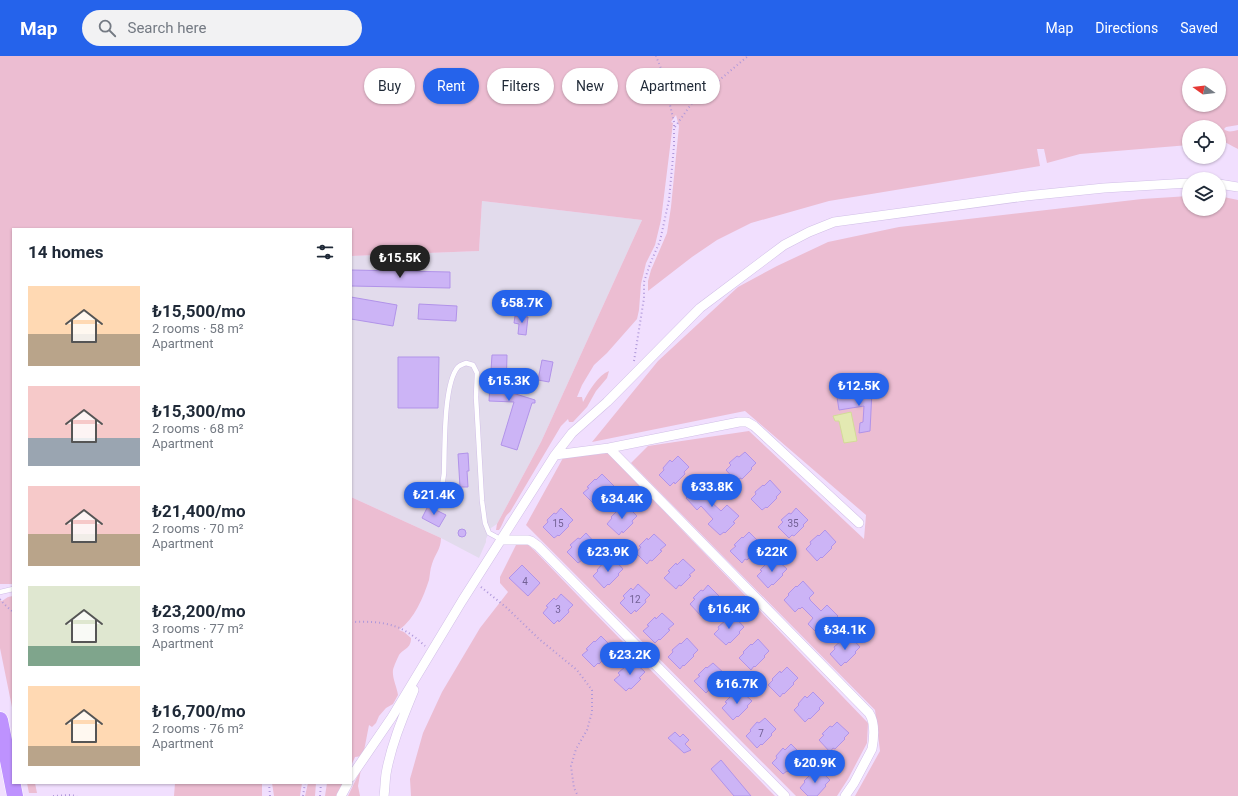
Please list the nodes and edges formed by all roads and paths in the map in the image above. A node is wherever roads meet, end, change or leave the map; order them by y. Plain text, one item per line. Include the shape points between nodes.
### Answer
1 (656, 56) edge
2 (748, 56) edge
3 (674, 128) junction
4 (1182, 183) edge
5 (1226, 185) edge
6 (1238, 187) edge
7 (632, 376) junction
8 (609, 448) junction
9 (555, 455) junction
10 (438, 503) dead end
11 (859, 523) dead end
12 (502, 540) junction
13 (475, 582) junction
14 (12, 589) edge
15 (0, 592) edge
16 (0, 598) edge
17 (12, 611) edge
18 (352, 622) edge
19 (430, 655) junction
20 (0, 720) edge
21 (352, 776) edge
22 (12, 781) edge
23 (13, 784) edge
24 (269, 784) edge
25 (305, 784) edge
26 (321, 784) edge
27 (347, 784) edge
28 (15, 796) edge
29 (53, 796) edge
30 (77, 796) edge
31 (270, 796) edge
32 (303, 796) edge
33 (320, 796) edge
34 (341, 796) edge
35 (384, 796) edge
36 (578, 796) edge
37 (785, 796) edge
38 (845, 796) edge

1 - 3 path via 662,71
2 - 3 path via 692,103
3 - 7 path via 669,200 660,241 644,282 644,298
4 - 7 street via 1026,196 834,222 784,245 738,278 700,308
5 - 6 street
7 - 9 street via 572,433
8 - 9 street
8 - 11 street via 746,422 754,426
8 - 38 street via 869,713 872,719 872,749
9 - 12 street
10 - 12 lane via 444,475 448,398 452,378 459,367 466,363 473,365 477,374 476,397 485,523 489,533
12 - 13 street
12 - 37 street via 531,541 538,546
13 - 19 street
13 - 36 path via 507,608 538,639 577,670 592,690 592,712 571,766 574,788
14 - 15 lane
16 - 17 path
18 - 19 path via 393,625 415,636
19 - 21 street via 392,718
19 - 35 street via 401,721 386,773
20 - 22 highway
23 - 28 highway
24 - 31 path
25 - 32 path
26 - 33 path
27 - 34 street
29 - 30 path

